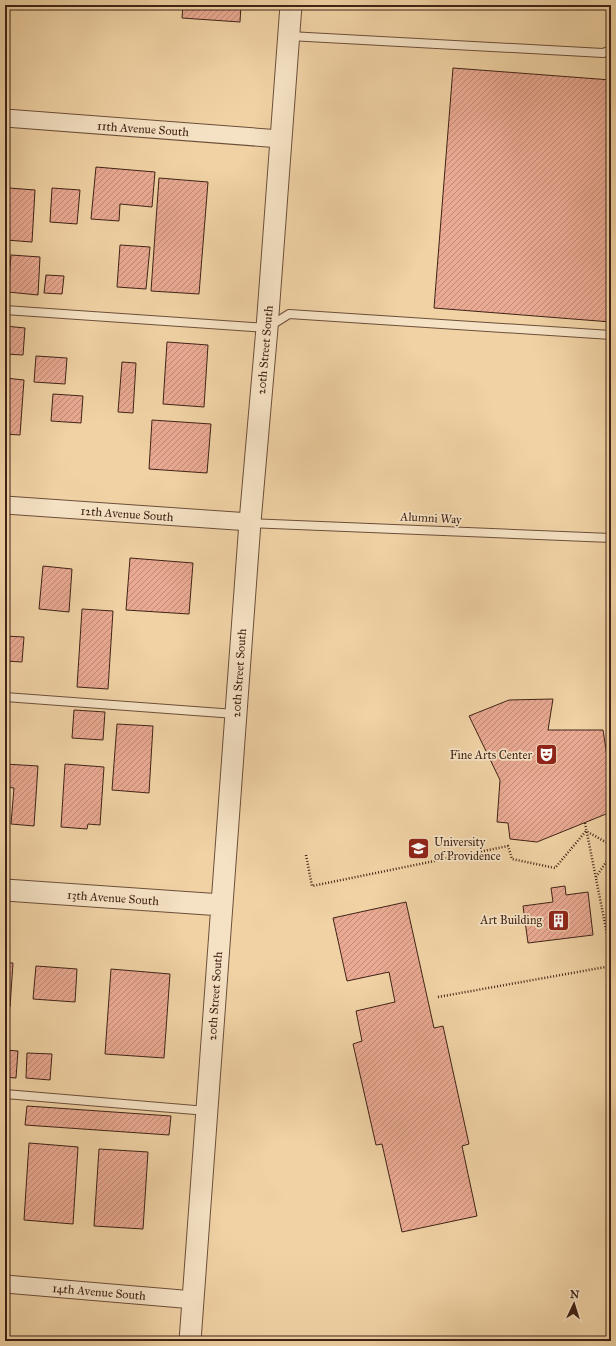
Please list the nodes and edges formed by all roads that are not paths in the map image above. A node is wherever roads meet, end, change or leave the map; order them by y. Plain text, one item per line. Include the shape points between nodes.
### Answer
1 (291, 5) edge
2 (289, 36) junction
3 (611, 50) edge
4 (5, 118) edge
5 (281, 139) junction
6 (5, 310) edge
7 (267, 328) junction
8 (611, 335) edge
9 (5, 504) edge
10 (250, 522) junction
11 (611, 538) edge
12 (5, 697) edge
13 (236, 714) junction
14 (5, 890) edge
15 (222, 906) junction
16 (5, 1094) edge
17 (207, 1111) junction
18 (5, 1284) edge
19 (194, 1300) junction
20 (190, 1341) edge

1 - 2 street, 20th Street South
2 - 3 lane via 603,53
2 - 5 street, 20th Street South
4 - 5 street, 11th Avenue South
5 - 7 street, 20th Street South
6 - 7 lane
7 - 8 lane via 289,314
7 - 10 street, 20th Street South
9 - 10 street, 12th Avenue South
10 - 11 lane, Alumni Way
10 - 13 street, 20th Street South
12 - 13 lane
13 - 15 street, 20th Street South
14 - 15 street, 13th Avenue South
15 - 17 street, 20th Street South
16 - 17 lane
17 - 19 street, 20th Street South
18 - 19 street, 14th Avenue South
19 - 20 street, 20th Street South

